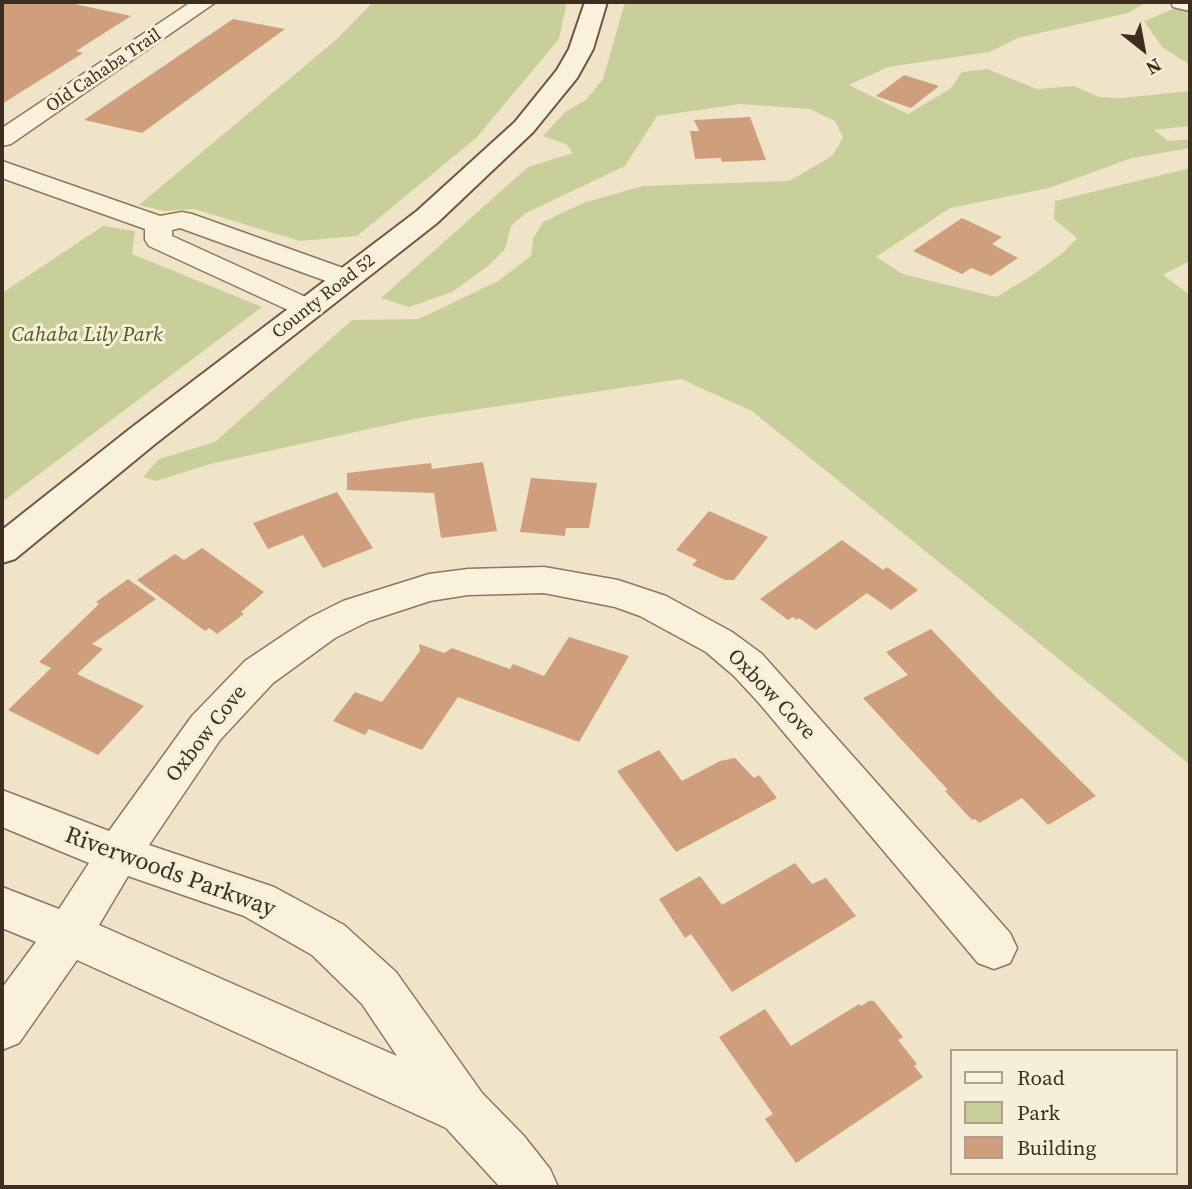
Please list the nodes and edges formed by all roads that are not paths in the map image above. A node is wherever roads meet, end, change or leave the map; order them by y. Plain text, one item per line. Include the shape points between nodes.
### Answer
1 (205, 2) edge
2 (596, 2) edge
3 (1181, 2) edge
4 (1190, 5) edge
5 (2, 139) edge
6 (2, 169) edge
7 (158, 225) junction
8 (347, 279) junction
9 (309, 309) junction
10 (2, 550) edge
11 (2, 808) edge
12 (118, 854) junction
13 (2, 906) edge
14 (69, 934) junction
15 (994, 948) dead end
16 (2, 1027) edge
17 (464, 1111) junction
18 (532, 1187) edge

1 - 5 street, Old Cahaba Trail
2 - 8 main road, County Road 52 via 574,61 524,127 427,217
3 - 4 street
6 - 7 street
7 - 8 street via 182,220
7 - 9 street via 159,240
8 - 9 main road, County Road 52
9 - 10 main road, County Road 52
11 - 12 street, Riverwoods Parkway
12 - 14 street, Oxbow Cove
12 - 15 street, Oxbow Cove via 206,728 258,672 289,648 356,611 404,594 468,582 544,580 581,585 653,606 708,635 748,665
12 - 17 street, Riverwoods Parkway via 258,901 328,940 379,988
13 - 14 street, Riverwoods Parkway
14 - 16 street, Oxbow Cove
14 - 17 street, Riverwoods Parkway
17 - 18 street, Riverwoods Parkway

